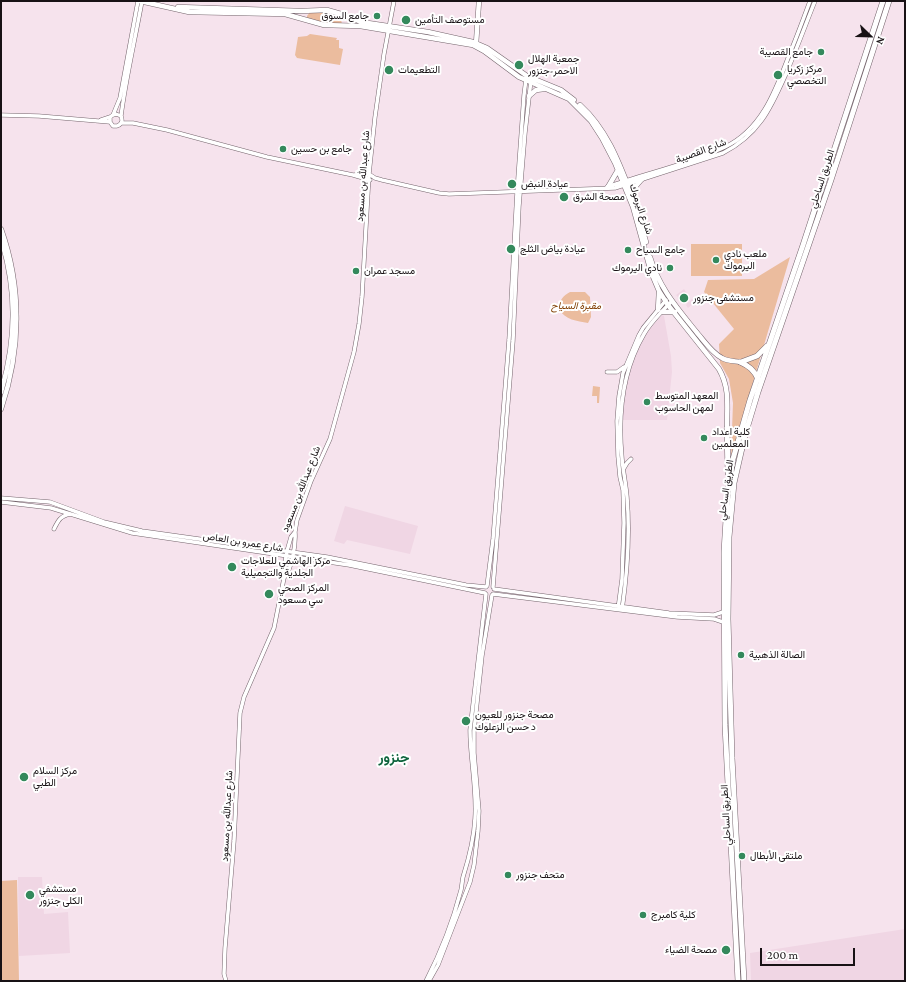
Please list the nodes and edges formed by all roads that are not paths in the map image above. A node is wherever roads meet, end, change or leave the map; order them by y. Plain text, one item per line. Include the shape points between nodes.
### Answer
1 (140, 1) edge
2 (152, 1) edge
3 (394, 1) edge
4 (478, 1) edge
5 (810, 1) edge
6 (814, 1) edge
7 (884, 1) edge
8 (889, 1) edge
9 (344, 16) junction
10 (343, 26) junction
11 (389, 29) junction
12 (475, 44) junction
13 (529, 79) junction
14 (545, 89) junction
15 (528, 96) junction
16 (1, 114) edge
17 (112, 116) junction
18 (121, 117) junction
19 (100, 120) junction
20 (110, 122) junction
21 (121, 123) junction
22 (133, 123) junction
23 (618, 170) junction
24 (370, 174) junction
25 (353, 175) junction
26 (375, 178) junction
27 (642, 179) junction
28 (369, 180) junction
29 (625, 183) junction
30 (606, 188) junction
31 (519, 192) junction
32 (632, 196) junction
33 (1, 229) edge
34 (1, 239) edge
35 (659, 291) junction
36 (668, 301) junction
37 (660, 311) junction
38 (675, 312) junction
39 (769, 342) junction
40 (740, 362) junction
41 (627, 363) junction
42 (607, 372) dead end
43 (758, 378) junction
44 (1, 392) edge
45 (758, 392) junction
46 (1, 409) edge
47 (727, 428) junction
48 (744, 430) junction
49 (631, 459) dead end
50 (623, 469) junction
51 (728, 487) junction
52 (1, 498) edge
53 (1, 502) edge
54 (70, 514) junction
55 (54, 529) dead end
56 (295, 532) junction
57 (287, 551) junction
58 (293, 552) junction
59 (286, 556) junction
60 (292, 557) junction
61 (284, 578) junction
62 (487, 587) junction
63 (494, 588) junction
64 (486, 593) junction
65 (493, 594) junction
66 (620, 608) junction
67 (723, 612) junction
68 (714, 617) junction
69 (724, 622) junction
70 (224, 974) junction
71 (222, 981) edge
72 (226, 981) edge
73 (428, 981) edge
74 (738, 981) edge
75 (744, 981) edge

1 - 10 main road via 189,12 285,14 319,24
1 - 17 street via 120,98
1 - 18 street
2 - 9 main road via 183,8 321,10
3 - 11 street, شارع عبدالله بن مسعود
4 - 12 main road
5 - 29 street via 771,100 749,130 726,147
6 - 27 street, شارع القصيبة via 775,99 753,131 723,153
7 - 39 highway, الطريق الساحلي
8 - 45 highway, الطريق الساحلي
9 - 10 main road via 346,21
9 - 11 main road
10 - 11 main road
11 - 12 main road
11 - 24 street, شارع عبدالله بن مسعود via 375,117
12 - 13 main road, شارع اليرموك
13 - 14 main road, شارع اليرموك
13 - 15 street
13 - 29 main road, شارع اليرموك via 561,90 586,110 607,138
13 - 31 street via 524,95
14 - 15 main road via 536,90
14 - 23 main road, شارع اليرموك via 569,99 581,110 596,128
15 - 31 street
16 - 19 street
17 - 18 street via 118,114
17 - 19 street
17 - 20 street
18 - 21 street
18 - 22 street
19 - 20 street
20 - 21 street via 115,126
21 - 22 street
22 - 25 street via 272,158
23 - 29 main road, شارع اليرموك
23 - 30 main road
24 - 25 street
24 - 26 street
24 - 28 street, شارع عبدالله بن مسعود
25 - 28 street
26 - 28 street
26 - 31 street via 444,193
27 - 29 street, شارع القصيبة
27 - 32 main road via 634,188
28 - 56 street, شارع عبدالله بن مسعود via 362,297 354,352 330,439 311,481
29 - 30 street
29 - 32 main road, شارع اليرموك
29 - 35 main road, شارع اليرموك
30 - 31 street
31 - 62 street via 493,539
31 - 63 street via 513,339
32 - 36 main road, شارع اليرموك via 655,273
33 - 46 main road via 13,271 17,324 13,362
34 - 44 main road via 10,279 13,324
35 - 36 main road, شارع اليرموك
35 - 37 main road
36 - 37 street
36 - 38 main road, شارع اليرموك
36 - 40 main road, شارع اليرموك via 716,354
37 - 38 main road
37 - 41 street via 643,328
37 - 50 street via 644,334 625,379 621,436
38 - 47 main road, شارع اليرموك via 724,378 727,390
39 - 40 highway via 757,356
39 - 43 highway, الطريق الساحلي
40 - 43 highway via 751,368
41 - 42 street via 621,371
41 - 66 street via 621,382 617,421 624,523
43 - 45 highway
43 - 48 highway, الطريق الساحلي
45 - 48 highway, الطريق الساحلي
47 - 48 highway via 735,432
47 - 51 highway
48 - 51 highway, الطريق الساحلي via 733,459
48 - 75 highway, الطريق الساحلي via 731,513 728,619 732,758
49 - 50 street
50 - 66 street via 627,497 628,540
51 - 67 highway, الطريق الساحلي
52 - 57 street via 50,502 104,522 142,531
53 - 54 street, شارع عمرو بن العاص via 49,507
54 - 55 street via 59,519
54 - 59 street, شارع عمرو بن العاص via 132,533
56 - 57 street, شارع عبدالله بن مسعود
56 - 58 street
57 - 58 street
57 - 59 street, شارع عبدالله بن مسعود
58 - 60 street
58 - 62 street
59 - 60 street, شارع عمرو بن العاص
59 - 61 street, شارع عبدالله بن مسعود
60 - 61 street
60 - 64 street, شارع عمرو بن العاص via 349,565
61 - 70 street, شارع عبدالله بن مسعود via 274,628 244,696 240,713
62 - 63 street
62 - 64 street
63 - 65 street
63 - 66 street
64 - 65 street
64 - 73 street via 470,730 475,783 474,837 453,916
65 - 66 street via 598,608
65 - 73 street via 481,663 474,731 479,811 476,851 470,882 438,965
66 - 68 street
67 - 68 street
67 - 69 highway, الطريق الساحلي
68 - 69 street
69 - 74 highway, الطريق الساحلي via 724,725
70 - 71 street
70 - 72 street, شارع عبدالله بن مسعود

